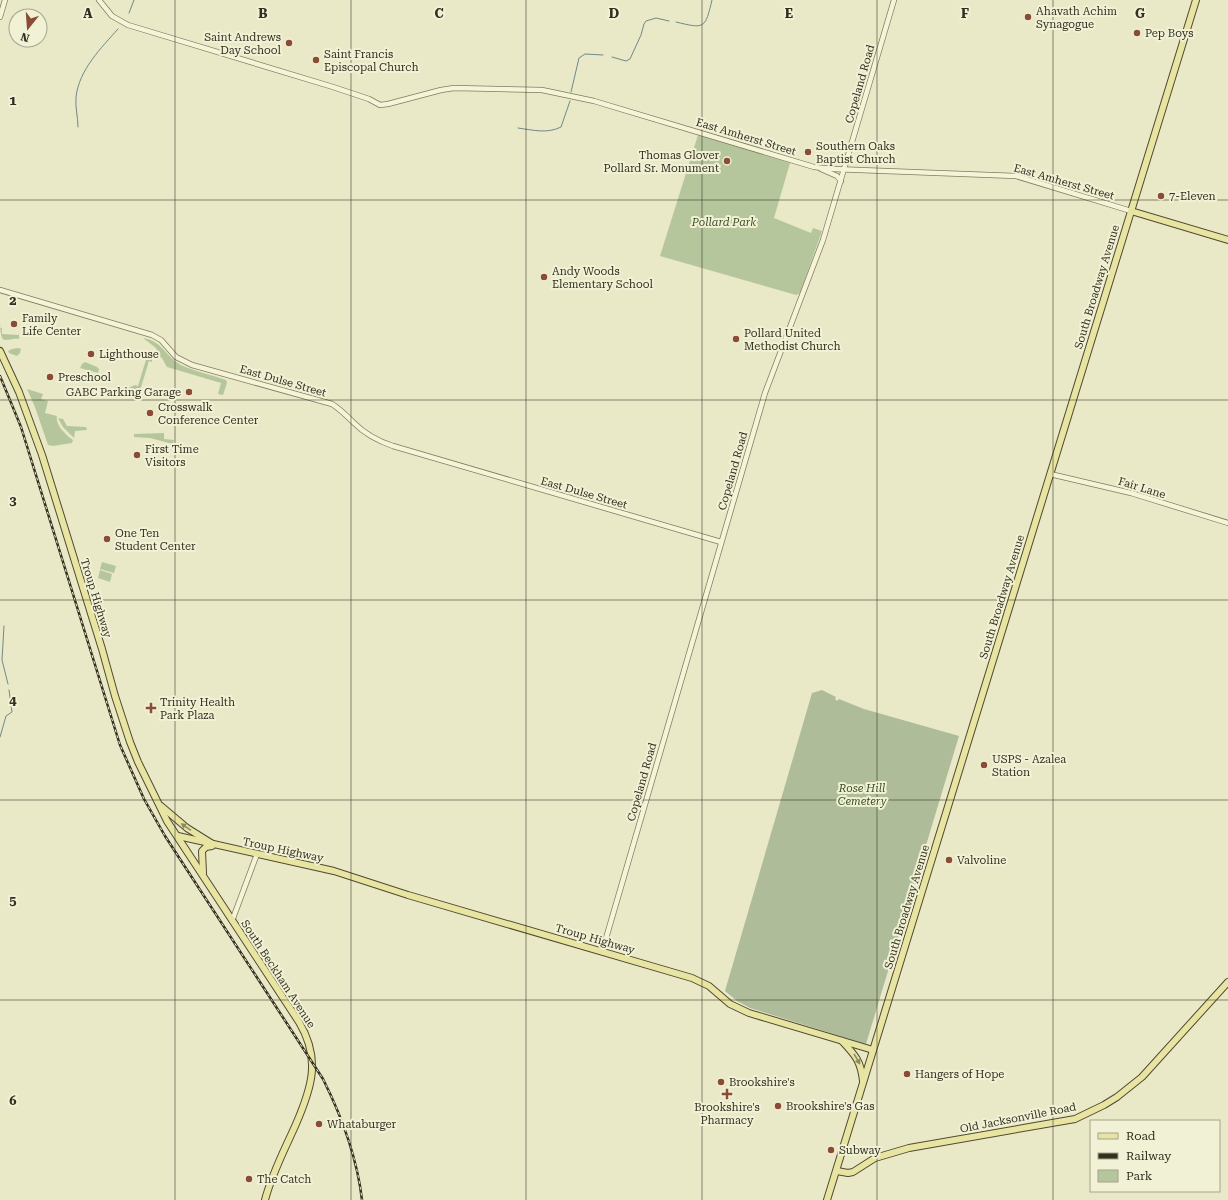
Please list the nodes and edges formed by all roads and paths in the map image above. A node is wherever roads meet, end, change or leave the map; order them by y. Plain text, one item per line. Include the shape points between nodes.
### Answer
1 (5, 0) edge
2 (99, 0) edge
3 (894, 0) edge
4 (1196, 0) edge
5 (0, 17) edge
6 (818, 168) junction
7 (845, 170) junction
8 (841, 181) junction
9 (1131, 211) junction
10 (1228, 240) edge
11 (0, 290) edge
12 (0, 351) edge
13 (1050, 474) junction
14 (1228, 523) edge
15 (721, 542) junction
16 (158, 804) junction
17 (178, 836) junction
18 (216, 846) junction
19 (257, 854) junction
20 (203, 875) junction
21 (232, 921) junction
22 (602, 952) junction
23 (1228, 982) edge
24 (841, 1040) junction
25 (874, 1050) junction
26 (863, 1084) junction
27 (837, 1171) junction
28 (266, 1198) edge
29 (827, 1200) edge

1 - 5 street
2 - 6 street, East Amherst Street via 112,16 128,25 333,87 380,105 454,88 542,90 631,112
3 - 7 street, Copeland Road
4 - 9 main road, South Broadway Avenue
6 - 7 street, East Amherst Street
6 - 8 street via 837,176
7 - 8 street, Copeland Road
7 - 9 street, East Amherst Street via 1016,176
8 - 15 street, Copeland Road via 821,248 766,388
9 - 10 main road
9 - 13 main road, South Broadway Avenue
11 - 15 street, East Dulse Street via 152,335 161,340 176,357 192,365 332,404 371,436 392,446
12 - 16 main road, Troup Highway via 19,392 42,454 130,742
13 - 14 street, Fair Lane via 1131,493
13 - 25 main road, South Broadway Avenue
15 - 22 street, Copeland Road
16 - 17 main road, Troup Highway
18 -> 16 main road via 182,824
17 - 18 main road, Troup Highway
17 - 20 main road, South Beckham Avenue
18 - 19 main road, Troup Highway
18 - 20 main road via 206,847 202,851
19 - 21 street
19 - 22 main road, Troup Highway via 334,871
20 - 21 main road, South Beckham Avenue
21 - 28 main road, South Beckham Avenue via 301,1026 312,1056 309,1091
22 - 24 main road, Troup Highway via 697,980 730,1004 749,1013
23 - 27 main road, Old Jacksonville Road via 1142,1077 1117,1097 1091,1112 1075,1119 909,1148 875,1158 853,1172
24 - 25 main road, Troup Highway
24 -> 26 main road via 860,1063
25 - 26 main road, South Broadway Avenue
26 - 27 main road, South Broadway Avenue
27 - 29 main road, South Broadway Avenue

